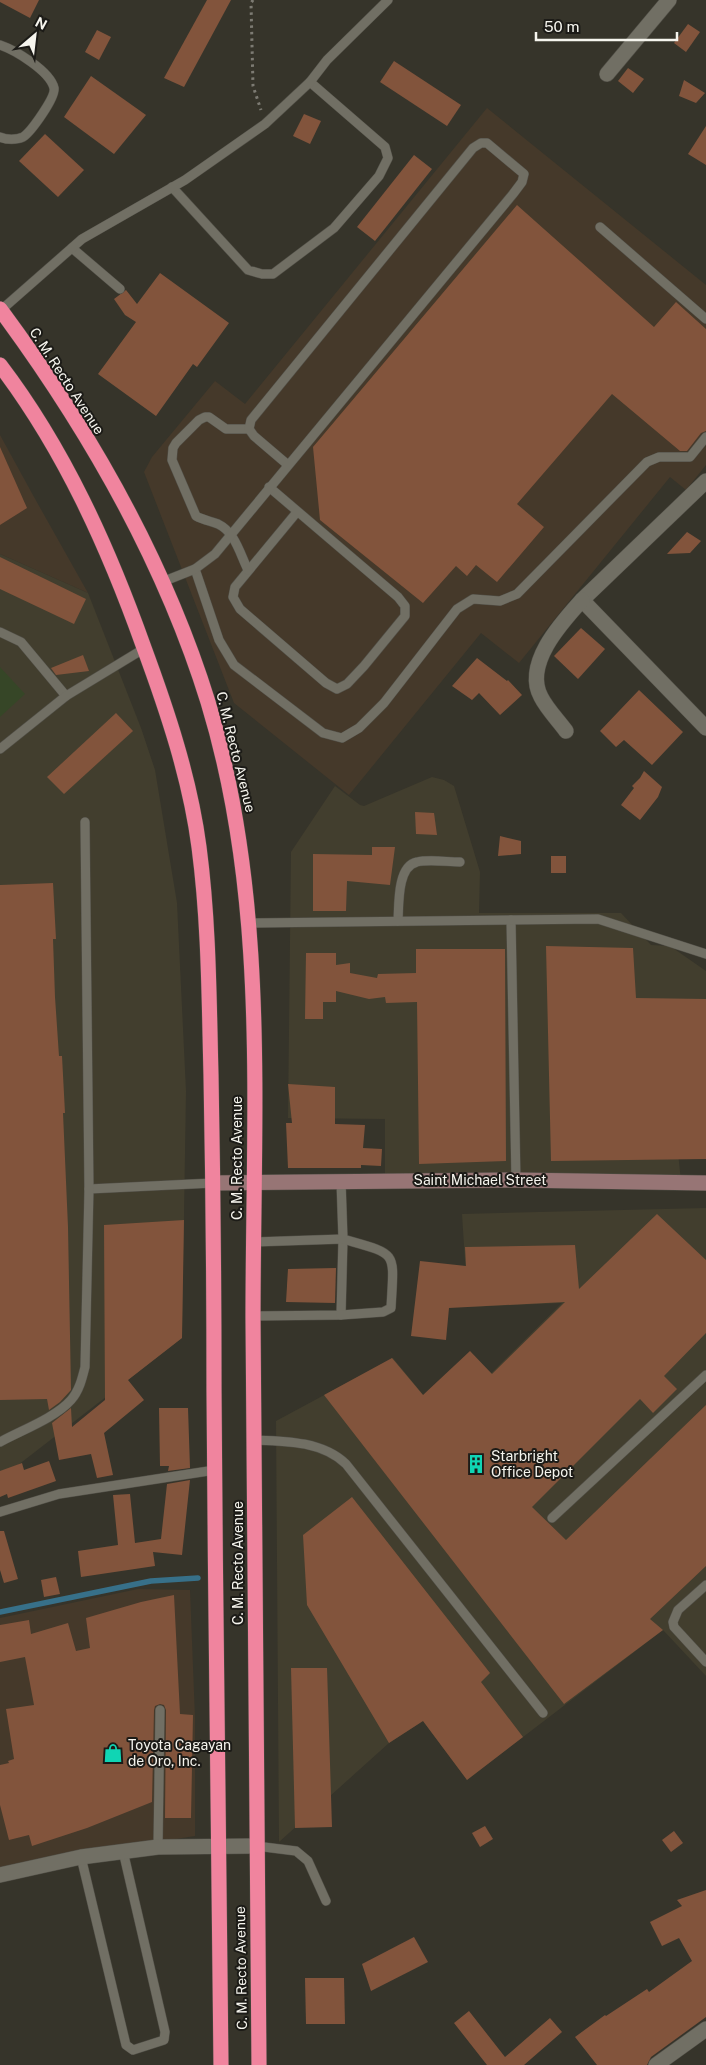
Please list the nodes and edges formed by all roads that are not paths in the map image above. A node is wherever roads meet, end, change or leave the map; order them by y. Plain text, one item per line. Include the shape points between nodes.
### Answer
1 (388, 0) edge
2 (669, 0) edge
3 (0, 45) edge
4 (607, 74) dead end
5 (310, 82) junction
6 (0, 137) edge
7 (172, 188) junction
8 (600, 227) dead end
9 (72, 248) junction
10 (120, 289) dead end
11 (0, 310) edge
12 (706, 319) edge
13 (0, 365) edge
14 (250, 429) junction
15 (706, 437) edge
16 (288, 465) junction
17 (705, 484) edge
18 (269, 487) junction
19 (297, 512) junction
20 (232, 534) junction
21 (195, 569) junction
22 (248, 570) junction
23 (162, 582) junction
24 (582, 600) junction
25 (0, 632) edge
26 (144, 648) junction
27 (66, 696) junction
28 (706, 728) edge
29 (566, 731) dead end
30 (0, 749) edge
31 (85, 822) dead end
32 (460, 862) dead end
33 (511, 920) junction
34 (398, 921) junction
35 (249, 923) junction
36 (706, 954) edge
37 (516, 1180) junction
38 (342, 1181) junction
39 (213, 1183) junction
40 (254, 1183) junction
41 (706, 1183) edge
42 (89, 1189) junction
43 (343, 1239) junction
44 (253, 1242) junction
45 (341, 1315) junction
46 (254, 1316) junction
47 (706, 1375) edge
48 (254, 1440) junction
49 (0, 1442) edge
50 (215, 1470) junction
51 (0, 1512) edge
52 (552, 1518) dead end
53 (706, 1585) edge
54 (706, 1662) edge
55 (160, 1710) dead end
56 (544, 1712) dead end
57 (256, 1846) junction
58 (158, 1847) junction
59 (217, 1847) junction
60 (123, 1851) junction
61 (81, 1857) junction
62 (0, 1875) edge
63 (326, 1901) dead end
64 (706, 2029) edge
65 (221, 2065) edge
66 (259, 2065) edge
67 (656, 2065) edge

1 - 5 lane via 327,60
2 - 4 street
3 - 6 lane via 18,53 40,70 50,79 54,89 52,101 23,137
5 - 7 lane via 266,124
5 - 7 lane via 385,147 388,158 379,176 334,228 273,274 262,274 248,270
7 - 9 lane via 95,230
8 - 12 lane
9 - 10 lane
9 - 11 lane
11 - 23 highway, C. M. Recto Avenue via 47,374 112,481
13 - 26 highway, C. M. Recto Avenue via 50,441 83,500 110,556
14 - 16 lane
14 - 16 lane via 251,420 273,390 473,148 488,143 524,174 513,194
14 - 20 lane via 226,429 205,417 176,443 171,455 196,516
15 - 21 lane via 690,457 659,457 647,462 517,594 500,601 473,599 457,609 384,703 359,728 342,738 323,732 234,665 219,640
16 - 18 lane
17 - 24 street
18 - 19 lane
18 - 20 lane
19 - 22 lane
19 - 22 lane via 405,606 405,616 347,684 337,689 326,683 240,610 234,597 235,587
20 - 21 lane via 215,554
20 - 22 lane
21 - 23 lane
23 - 35 highway, C. M. Recto Avenue via 207,701 224,765 238,825
24 - 28 street
24 - 29 street via 549,643 536,674 540,696
25 - 27 lane via 21,642
26 - 27 lane
26 - 39 highway, C. M. Recto Avenue via 178,754 198,842 206,908
27 - 30 lane
31 - 42 lane
32 - 34 lane via 416,862 406,867 401,879
33 - 34 lane
33 - 36 lane via 598,919
33 - 37 lane
34 - 35 lane
35 - 40 highway, C. M. Recto Avenue
37 - 38 street, Saint Michael Street
37 - 41 street, Saint Michael Street
38 - 40 street, Saint Michael Street
38 - 43 lane
39 - 40 street, Saint Michael Street
39 - 42 lane
39 - 50 highway, C. M. Recto Avenue
40 - 44 highway, C. M. Recto Avenue
42 - 49 lane via 85,1367 81,1384 72,1399 58,1412
43 - 44 lane
43 - 45 lane
43 - 45 lane via 382,1250 393,1266 391,1308 383,1312
44 - 46 highway, C. M. Recto Avenue
45 - 46 lane
46 - 48 highway, C. M. Recto Avenue
47 - 52 lane
48 - 56 lane via 300,1442 336,1456 346,1464
48 - 57 highway, C. M. Recto Avenue
50 - 51 lane via 59,1494
50 - 59 highway, C. M. Recto Avenue
53 - 54 lane via 678,1610 672,1622
55 - 58 lane
57 - 59 street
57 - 63 lane via 296,1851 308,1861
57 - 66 highway, C. M. Recto Avenue
58 - 59 street
58 - 60 street
59 - 65 highway, C. M. Recto Avenue
60 - 61 street
60 - 61 lane via 166,2032 164,2040 133,2050 126,2045
61 - 62 street
64 - 67 street

